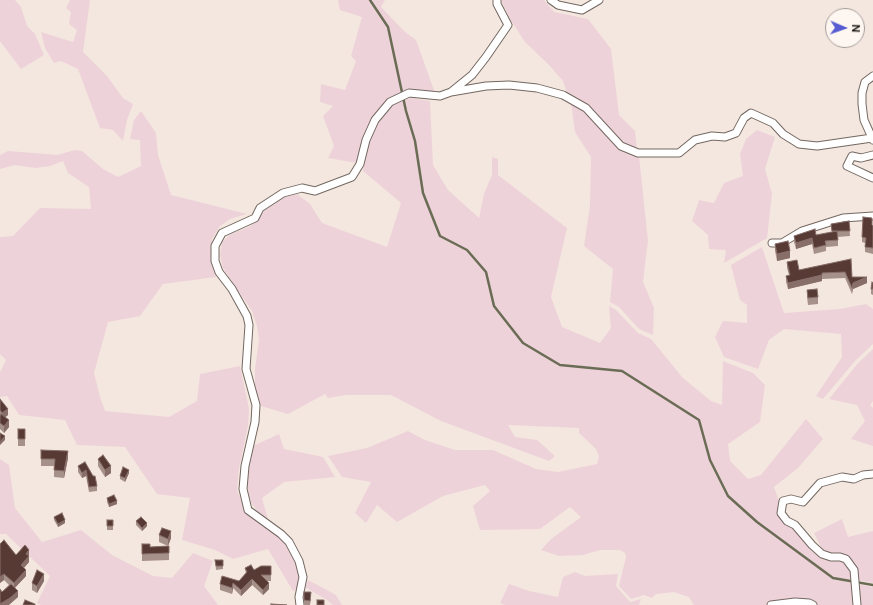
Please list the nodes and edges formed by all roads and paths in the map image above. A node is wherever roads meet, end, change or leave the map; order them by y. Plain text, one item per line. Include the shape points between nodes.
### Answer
1 (497, 0) edge
2 (551, 0) edge
3 (599, 0) edge
4 (873, 76) edge
5 (451, 92) junction
6 (873, 139) edge
7 (873, 155) edge
8 (873, 178) edge
9 (873, 216) edge
10 (772, 243) dead end
11 (873, 474) edge
12 (300, 605) edge
13 (771, 605) edge
14 (813, 605) edge
15 (857, 605) edge

1 - 5 street via 508,25 472,75
2 - 3 street via 558,5 582,10
4 - 6 street via 865,82 862,93 864,120
5 - 6 street via 509,85 537,88 563,95 586,108 621,146 638,153 678,153 695,140 712,136 725,137 736,133 744,118 752,113 773,123 783,134 799,144 818,146
5 - 12 street via 440,96 409,93 390,102 375,120 366,140 360,164 352,177 315,191 302,188 283,193 260,208 255,218 222,233 215,246 215,260 220,272 247,316 249,325 246,368 256,405 243,489 248,510 289,542 299,561 303,577
7 - 8 street via 861,158 852,156 847,166
9 - 10 street via 843,218 802,231 782,243
11 - 15 street via 820,483 803,502 791,499 782,501 781,513 786,521 795,525 812,546 822,554 846,559 854,570
13 - 14 street via 795,602

